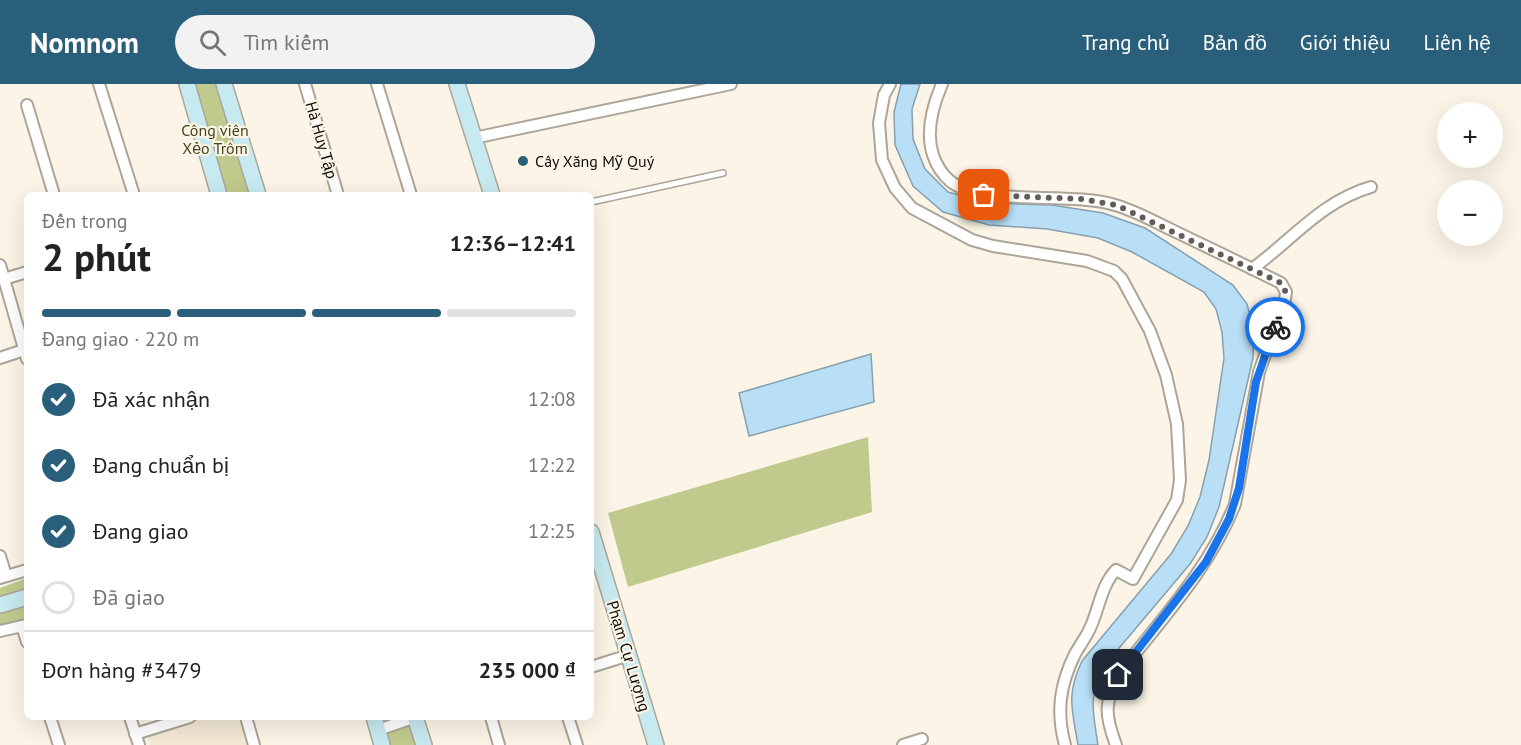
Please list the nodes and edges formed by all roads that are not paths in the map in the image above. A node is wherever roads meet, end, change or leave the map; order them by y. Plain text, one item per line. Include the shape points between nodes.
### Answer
1 (99, 84) edge
2 (187, 84) edge
3 (224, 84) edge
4 (305, 84) edge
5 (377, 84) edge
6 (457, 84) edge
7 (731, 84) edge
8 (890, 84) edge
9 (942, 84) edge
10 (27, 105) dead end
11 (474, 138) junction
12 (723, 173) dead end
13 (1371, 186) dead end
14 (53, 192) edge
15 (133, 192) edge
16 (218, 192) edge
17 (257, 192) edge
18 (337, 192) edge
19 (410, 192) edge
20 (491, 192) edge
21 (594, 201) edge
22 (0, 265) edge
23 (1252, 269) junction
24 (24, 273) edge
25 (4, 279) junction
26 (24, 346) edge
27 (24, 353) edge
28 (0, 358) edge
29 (594, 542) edge
30 (0, 556) edge
31 (24, 571) edge
32 (3, 577) edge
33 (24, 598) edge
34 (0, 604) edge
35 (24, 626) edge
36 (0, 631) edge
37 (629, 655) junction
38 (594, 666) edge
39 (51, 720) edge
40 (131, 720) edge
41 (183, 720) edge
42 (247, 720) edge
43 (408, 720) edge
44 (417, 720) edge
45 (492, 720) edge
46 (569, 720) edge
47 (378, 731) edge
48 (922, 739) dead end
49 (137, 740) edge
50 (59, 745) edge
51 (254, 745) edge
52 (424, 745) edge
53 (499, 745) edge
54 (577, 745) edge
55 (656, 745) edge
56 (903, 745) edge
57 (1065, 745) edge
58 (1116, 745) edge

1 - 15 street
2 - 16 street
3 - 17 street
4 - 18 street, Hà Huy Tập
5 - 19 street
6 - 11 street
7 - 11 street
8 - 57 street via 879,123 882,160 895,188 912,208 972,240 1087,261 1114,271 1150,331 1166,375 1179,435 1177,500 1133,579 1116,570 1098,604 1063,683 1059,702
9 - 23 street via 930,124 931,148 942,173 960,187 984,195 1081,199 1116,205
10 - 14 street
11 - 20 street
12 - 21 lane
13 - 23 street via 1322,210
22 - 25 street
23 - 58 street via 1281,283 1286,292 1256,382 1235,504 1206,562 1114,682 1107,714
24 - 25 street
25 - 26 street
27 - 28 street
29 - 37 street, Phạm Cự Lượng
30 - 32 street
31 - 32 street
33 - 34 street
35 - 36 street
37 - 38 street
37 - 55 street, Phạm Cự Lượng
39 - 50 street
40 - 49 street
41 - 49 street
42 - 51 street
43 - 47 street
44 - 52 street
45 - 53 street
46 - 54 street
48 - 56 street

